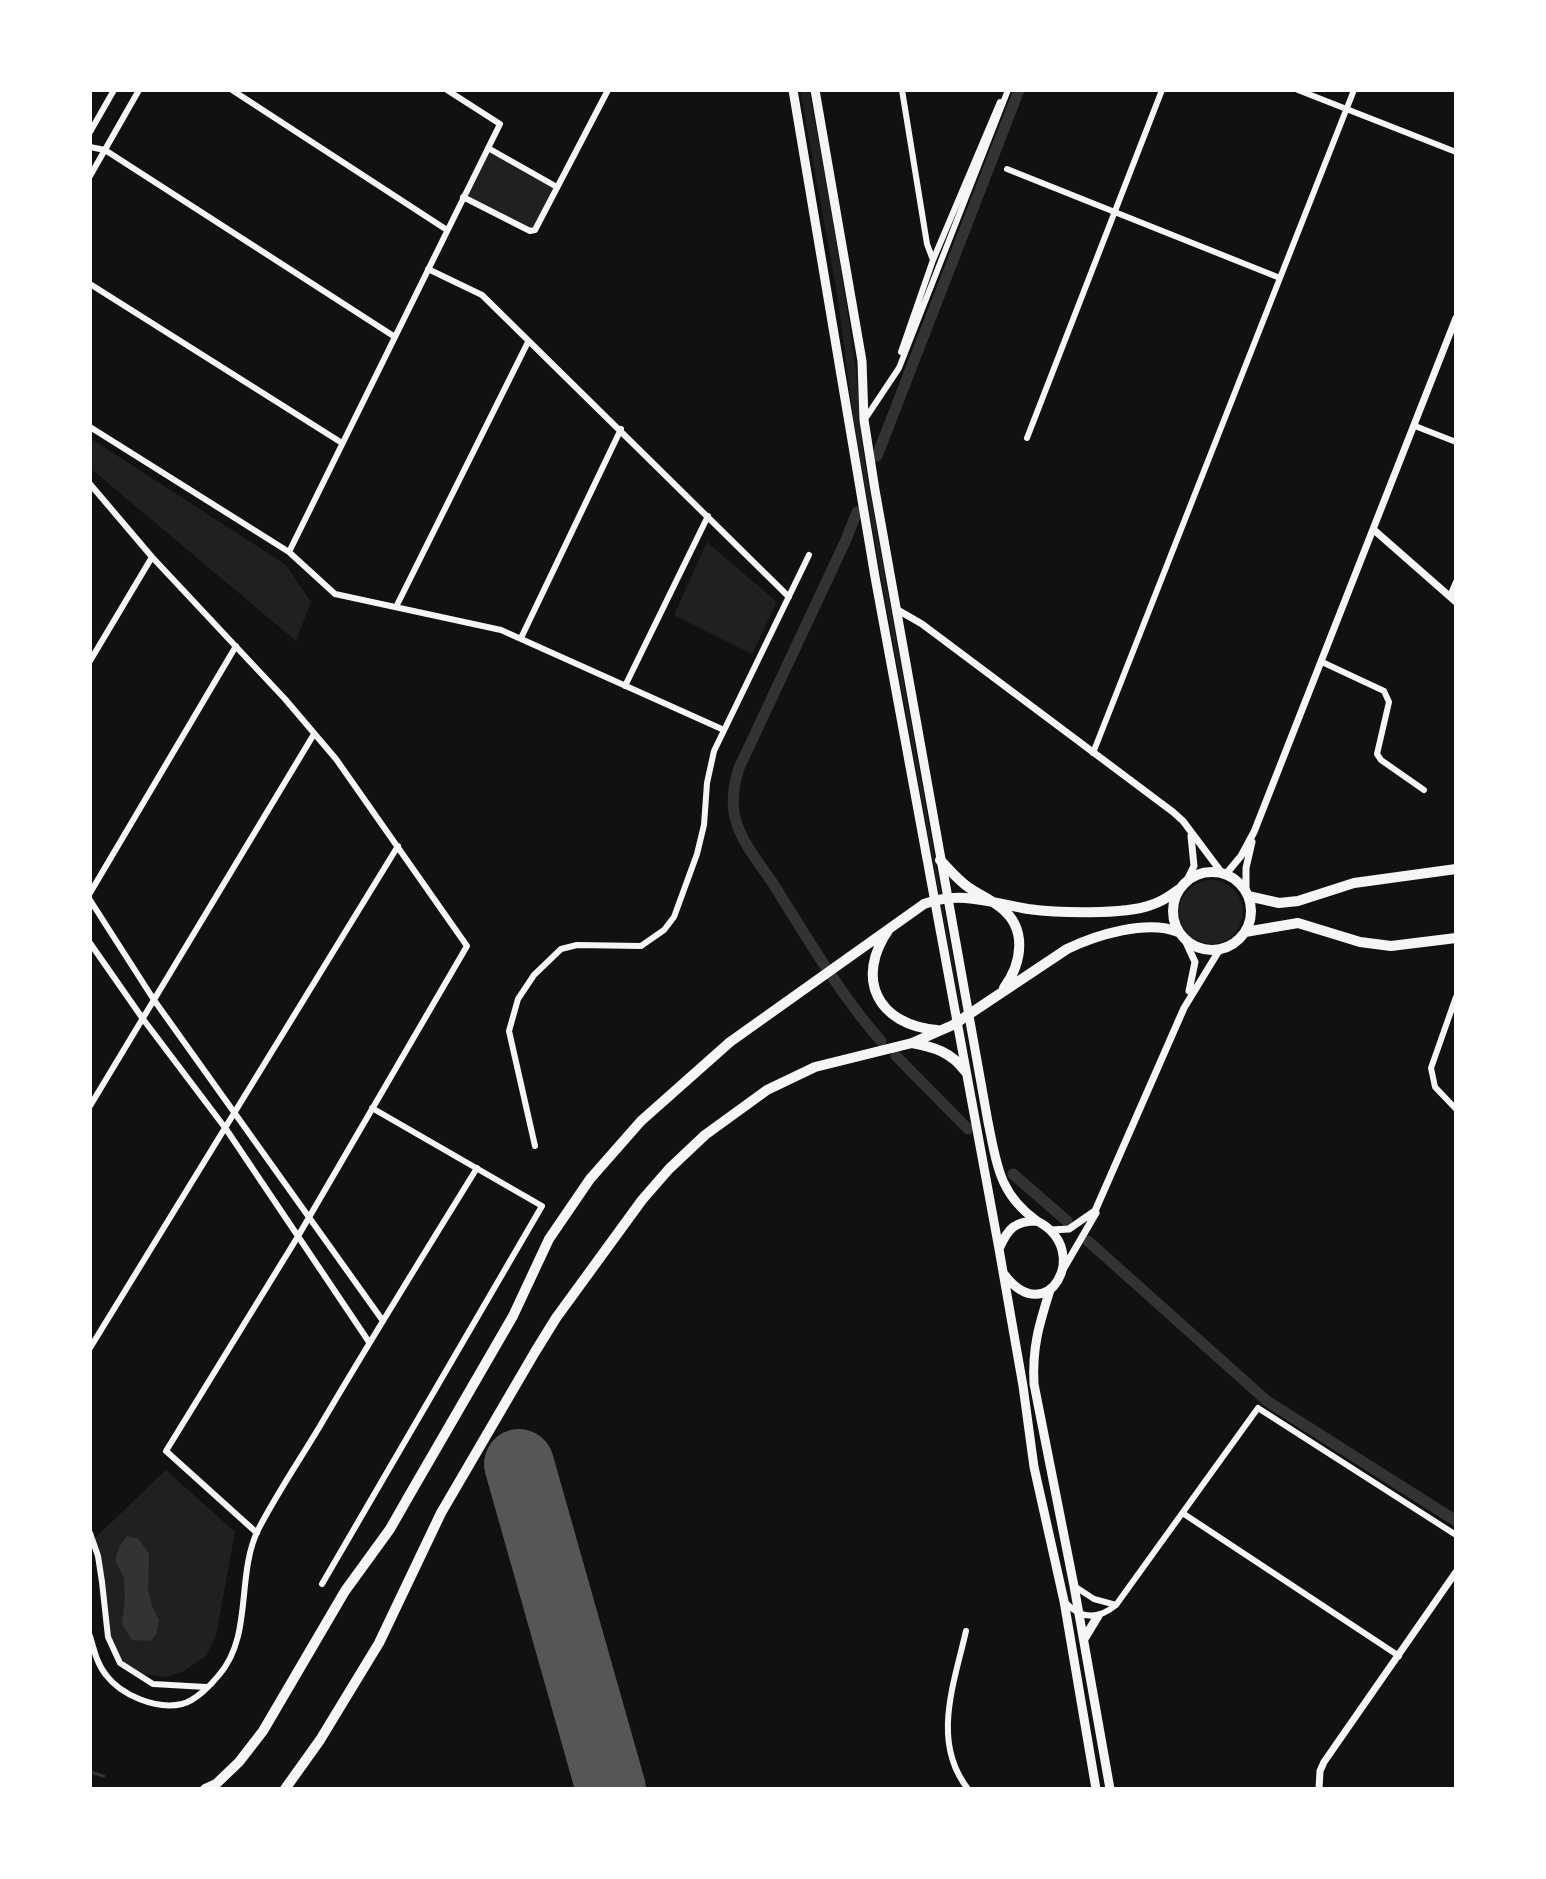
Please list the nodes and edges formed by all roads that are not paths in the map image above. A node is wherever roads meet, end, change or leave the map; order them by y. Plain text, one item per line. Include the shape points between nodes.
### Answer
1 (114, 90) edge
2 (139, 90) edge
3 (232, 90) edge
4 (447, 90) edge
5 (608, 90) edge
6 (793, 90) edge
7 (815, 90) edge
8 (902, 90) edge
9 (1007, 90) edge
10 (1162, 90) edge
11 (1298, 90) edge
12 (1354, 90) edge
13 (1347, 109) junction
14 (818, 113) junction
15 (798, 118) junction
16 (90, 132) edge
17 (90, 147) edge
18 (488, 148) junction
19 (105, 150) junction
20 (1456, 152) edge
21 (1007, 169) dead end
22 (90, 176) edge
23 (557, 187) junction
24 (463, 197) junction
25 (1115, 212) junction
26 (447, 230) junction
27 (933, 260) junction
28 (428, 269) junction
29 (1280, 278) junction
30 (90, 284) edge
31 (1456, 318) edge
32 (395, 337) junction
33 (528, 342) junction
34 (899, 368) junction
35 (864, 420) junction
36 (1415, 426) junction
37 (90, 427) edge
38 (621, 429) junction
39 (1027, 438) dead end
40 (1456, 442) edge
41 (342, 443) junction
42 (90, 484) edge
43 (708, 516) junction
44 (1374, 530) junction
45 (289, 552) junction
46 (809, 555) dead end
47 (152, 557) junction
48 (1456, 582) edge
49 (789, 597) junction
50 (1453, 599) edge
51 (396, 607) junction
52 (895, 608) junction
53 (521, 638) junction
54 (236, 646) junction
55 (90, 661) edge
56 (1322, 662) junction
57 (625, 686) junction
58 (724, 730) junction
59 (314, 734) junction
60 (1093, 753) junction
61 (1424, 790) dead end
62 (1190, 829) junction
63 (1254, 832) junction
64 (398, 846) junction
65 (940, 860) junction
66 (1456, 869) edge
67 (1224, 873) junction
68 (1187, 880) junction
69 (1178, 890) junction
70 (90, 893) edge
71 (1247, 894) junction
72 (986, 898) junction
73 (946, 899) junction
74 (90, 900) edge
75 (934, 900) junction
76 (892, 925) junction
77 (1245, 932) junction
78 (1182, 936) junction
79 (1456, 938) edge
80 (90, 943) edge
81 (1220, 949) junction
82 (998, 996) junction
83 (1456, 997) edge
84 (154, 1000) junction
85 (1184, 1008) junction
86 (969, 1016) junction
87 (143, 1019) junction
88 (956, 1023) junction
89 (939, 1030) junction
90 (912, 1043) junction
91 (965, 1071) junction
92 (90, 1106) edge
93 (372, 1108) junction
94 (1456, 1109) edge
95 (235, 1114) junction
96 (226, 1129) junction
97 (535, 1146) dead end
98 (477, 1168) junction
99 (1100, 1200) junction
100 (308, 1218) junction
101 (1037, 1221) junction
102 (1051, 1230) junction
103 (297, 1238) junction
104 (999, 1249) junction
105 (1062, 1272) junction
106 (1004, 1274) junction
107 (1051, 1289) junction
108 (383, 1321) junction
109 (369, 1342) junction
110 (90, 1348) edge
111 (1184, 1514) junction
112 (90, 1533) edge
113 (257, 1533) junction
114 (1456, 1535) edge
115 (92, 1545) edge
116 (1456, 1572) edge
117 (322, 1584) dead end
118 (1074, 1586) junction
119 (1064, 1601) junction
120 (1116, 1605) junction
121 (1079, 1614) junction
122 (1098, 1616) junction
123 (966, 1631) dead end
124 (90, 1636) edge
125 (1084, 1639) junction
126 (1399, 1656) junction
127 (206, 1687) junction
128 (205, 1789) edge
129 (285, 1789) edge
130 (968, 1789) edge
131 (1096, 1789) edge
132 (1110, 1789) edge
133 (1319, 1789) edge

1 - 16 street
2 - 19 street
3 - 26 street
4 - 18 street via 500,124
5 - 23 street
6 - 15 main road
7 - 14 main road
8 - 27 street
9 - 27 street
9 - 34 street
10 - 25 street
11 - 13 street
12 - 13 street
13 - 20 street
13 - 29 street
14 - 15 main road
14 - 35 main road via 862,361
15 - 75 main road
17 - 19 street
18 - 23 street
18 - 24 street
19 - 22 street
19 - 32 street
21 - 25 street
23 - 24 street via 530,231
24 - 26 street
25 - 29 street
25 - 39 street
26 - 28 street
27 - 34 street
28 - 32 street
28 - 33 street via 482,295
29 - 60 street
30 - 41 street
31 - 36 street
32 - 41 street
33 - 38 street
33 - 51 street
34 - 35 street
35 - 52 main road
36 - 40 street
36 - 44 street
37 - 45 street
38 - 43 street
38 - 53 street
41 - 45 street
42 - 47 street
43 - 49 street
43 - 57 street
44 - 50 street
44 - 56 street
45 - 51 street via 335,594
46 - 49 street
47 - 54 street
47 - 55 street
48 - 50 street
49 - 58 street
51 - 53 street
52 - 60 street
52 - 65 main road
53 - 57 street
54 - 59 street
54 - 70 street
56 - 61 street via 1384,691 1389,702 1377,754
56 - 63 street
57 - 58 street
58 - 97 street via 707,783 697,854 674,917 641,946 561,949 518,999 509,1031
59 - 64 street
59 - 84 street
60 - 62 street
62 - 67 street
62 - 68 street via 1194,866
63 - 67 street
63 - 71 street
64 - 93 street via 467,946
64 - 95 street
65 - 72 highway
65 - 73 main road
66 - 71 highway via 1367,881 1285,903
67 - 68 highway via 1200,873
67 - 71 highway
68 - 69 highway
69 - 72 highway via 1148,906 1081,912 1029,909
69 - 78 highway via 1172,911
71 - 77 highway via 1251,911
72 - 73 highway
72 - 82 highway via 1009,915 1020,940 1016,967
73 - 75 highway
73 - 86 main road
74 - 84 street
75 - 76 highway
75 - 88 main road
76 - 89 highway via 874,964 876,993 900,1022
76 - 128 highway via 730,1042 675,1089 576,1198 390,1529 345,1591 252,1747
77 - 79 highway via 1298,923 1382,946
77 - 81 highway
78 - 81 highway via 1205,950
78 - 82 highway via 1167,927 1152,927 1089,940
78 - 85 street via 1195,962
80 - 87 street
81 - 85 street
82 - 86 highway
83 - 94 street via 1431,1068 1435,1087
84 - 87 street
84 - 95 street
85 - 99 street
86 - 88 highway
86 - 101 main road via 1000,1176 1021,1209
87 - 92 street
87 - 96 street
88 - 89 highway
88 - 91 main road
89 - 90 highway
90 - 91 highway via 941,1050
90 - 129 highway via 815,1067 767,1090 705,1135 642,1200 535,1352 441,1513 379,1643
91 - 104 main road
93 - 98 street
93 - 100 street
95 - 96 street
95 - 100 street
96 - 103 street
96 - 110 street
98 - 108 street
98 - 117 street via 542,1206
99 - 102 street via 1095,1211 1069,1229
99 - 105 street
100 - 103 street
100 - 108 street
101 - 102 main road
101 - 104 main road via 1014,1224
102 - 105 main road via 1064,1253
103 - 109 street
103 - 113 street via 166,1451
104 - 106 main road
105 - 107 main road
106 - 107 main road via 1024,1293 1039,1295
106 - 119 main road via 1034,1467
107 - 118 main road via 1035,1334 1032,1363
108 - 109 street
109 - 113 street
111 - 114 street via 1258,1408
111 - 120 street
111 - 126 street
112 - 115 street
113 - 127 street via 236,1640 224,1669
115 - 127 street via 108,1637 120,1663 153,1684
116 - 126 street
118 - 120 street
118 - 121 main road
119 - 121 street
119 - 131 main road
120 - 122 street
121 - 122 street
121 - 125 main road
122 - 125 main road
123 - 130 street via 946,1738
124 - 127 street via 104,1673 138,1698 180,1705
125 - 132 main road
126 - 133 street via 1324,1762

